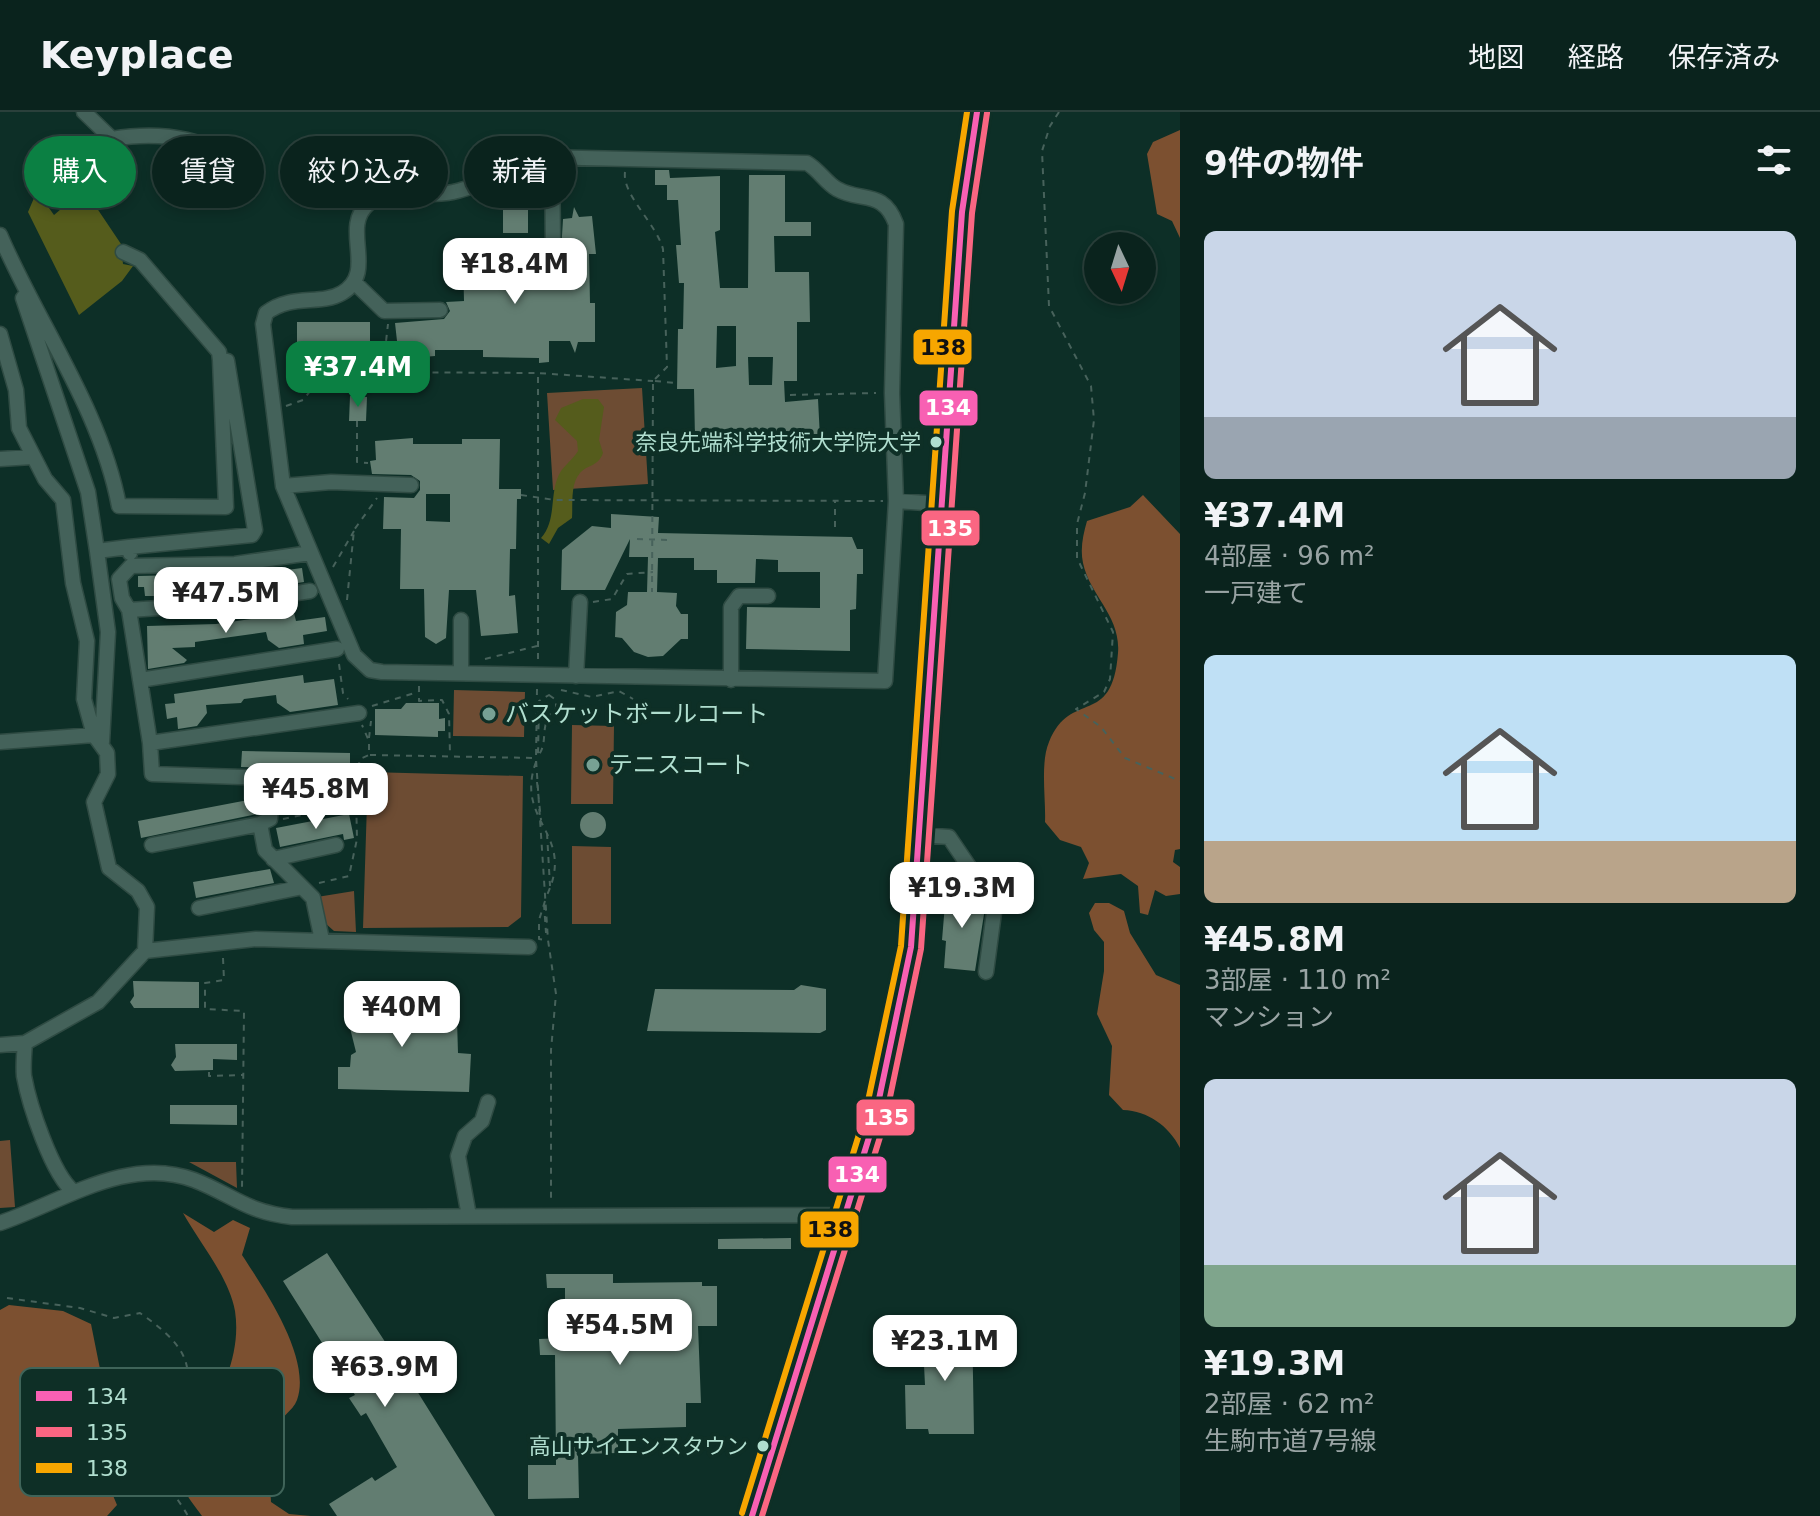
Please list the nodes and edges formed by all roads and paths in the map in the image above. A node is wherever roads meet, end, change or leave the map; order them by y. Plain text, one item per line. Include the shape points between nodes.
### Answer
1 (84, 112) edge
2 (977, 112) edge
3 (1059, 112) edge
4 (157, 136) edge
5 (576, 157) edge
6 (628, 159) junction
7 (464, 188) edge
8 (553, 208) edge
9 (0, 235) edge
10 (553, 246) dead end
11 (123, 252) dead end
12 (21, 281) junction
13 (355, 283) junction
14 (440, 310) dead end
15 (391, 311) junction
16 (0, 334) edge
17 (220, 360) junction
18 (369, 370) junction
19 (538, 373) junction
20 (653, 381) junction
21 (675, 383) dead end
22 (892, 393) junction
23 (790, 395) dead end
24 (273, 409) junction
25 (357, 421) dead end
26 (32, 457) junction
27 (0, 459) edge
28 (368, 463) dead end
29 (387, 484) junction
30 (411, 485) dead end
31 (283, 486) junction
32 (521, 495) dead end
33 (655, 497) junction
34 (539, 498) junction
35 (835, 500) junction
36 (896, 501) junction
37 (940, 504) junction
38 (835, 527) dead end
39 (354, 530) junction
40 (637, 539) dead end
41 (654, 540) junction
42 (669, 540) dead end
43 (129, 547) junction
44 (97, 551) junction
45 (310, 553) junction
46 (131, 566) junction
47 (653, 572) junction
48 (323, 583) junction
49 (310, 591) dead end
50 (652, 592) dead end
51 (768, 596) dead end
52 (347, 602) dead end
53 (580, 602) joint
54 (129, 610) junction
55 (461, 620) dead end
56 (538, 646) junction
57 (337, 649) dead end
58 (484, 660) dead end
59 (461, 673) junction
60 (538, 675) junction
61 (576, 676) junction
62 (140, 680) junction
63 (731, 680) junction
64 (559, 689) dead end
65 (419, 692) dead end
66 (633, 699) dead end
67 (419, 701) dead end
68 (359, 713) dead end
69 (98, 738) junction
70 (369, 741) dead end
71 (0, 742) edge
72 (150, 743) junction
73 (369, 755) dead end
74 (450, 757) junction
75 (537, 759) junction
76 (273, 778) junction
77 (355, 781) dead end
78 (1180, 781) edge
79 (356, 804) dead end
80 (265, 822) junction
81 (920, 835) junction
82 (152, 845) dead end
83 (336, 845) dead end
84 (273, 859) junction
85 (298, 888) junction
86 (199, 908) dead end
87 (322, 940) junction
88 (222, 941) junction
89 (529, 947) dead end
90 (145, 951) junction
91 (986, 972) dead end
92 (25, 1043) junction
93 (0, 1045) edge
94 (209, 1072) dead end
95 (244, 1075) junction
96 (488, 1102) dead end
97 (74, 1192) junction
98 (242, 1206) junction
99 (551, 1215) junction
100 (844, 1215) junction
101 (469, 1216) junction
102 (0, 1223) edge
103 (7, 1298) dead end
104 (188, 1368) edge
105 (176, 1496) edge
106 (188, 1516) edge
107 (752, 1516) edge

1 - 4 street via 112,139
2 - 37 street via 962,212
3 - 78 path via 1042,151 1049,306 1091,386 1094,420 1077,524 1077,558 1113,632 1110,679 1104,692 1076,709 1101,727 1125,758
5 - 6 street
6 - 20 path via 625,186 663,249 667,367
6 - 22 street via 807,163 835,189 882,201 896,224
7 - 13 street via 369,204 357,219 360,272
8 - 10 street
9 - 12 street
11 - 17 street via 140,260 219,352
12 - 17 street via 113,474 119,506 226,507
12 - 44 street via 24,308 88,492
13 - 15 street via 384,311
13 - 24 street via 340,295 286,300 266,313
14 - 15 street
15 - 18 path via 384,359
16 - 26 street via 16,390 19,428
17 - 43 street via 227,361 255,530 252,535
18 - 19 path
18 - 24 path via 353,372 311,390 293,405
19 - 20 path
19 - 34 path
20 - 21 path
20 - 33 path
22 - 23 path
22 - 36 street
24 - 31 street
25 - 28 path via 357,462
26 - 27 street
26 - 69 street via 63,500 73,583 87,641 84,699
29 - 30 street
29 - 31 street
29 - 39 path
31 - 45 street
32 - 34 path
33 - 34 path
33 - 35 path
33 - 41 path
34 - 56 path
35 - 36 path
35 - 38 path
36 - 37 street
36 - 63 street via 885,681
37 - 81 street
39 - 48 path
39 - 52 path
40 - 41 path
41 - 42 path
41 - 47 path
43 - 44 street
43 - 46 street
44 - 69 street via 108,632
45 - 46 street via 235,564
45 - 48 street
46 - 54 street via 119,579
47 - 50 path
47 - 53 path via 627,574 609,601
48 - 59 street via 361,664 382,672
49 - 54 street
51 - 63 street via 739,596 731,607
53 - 61 street
54 - 62 street
55 - 59 street
56 - 58 path
56 - 60 path
57 - 62 street
59 - 60 street
60 - 61 street
60 - 75 path
61 - 63 street
62 - 72 street
64 - 66 path via 592,697 619,691
65 - 70 path via 372,705
67 - 74 path via 442,700 449,714
68 - 72 street
69 - 71 street
69 - 90 street via 107,753 108,774 94,802 98,825 109,868 138,891 147,907
72 - 76 street via 152,774
73 - 74 path
74 - 75 path
75 - 75 path via 539,701 549,695 556,708 544,724
75 - 75 path via 541,821 542,823 547,832 549,854 550,886 549,890 544,903 546,940 539,939 539,920 542,906 547,895 553,883 557,862 555,847 549,834 540,821 534,811 530,796
75 - 99 path via 556,994
76 - 77 street
76 - 80 street
79 - 80 path
80 - 82 street
80 - 84 street via 265,850
81 - 91 street via 949,837 995,905
81 - 100 street via 903,993 875,1118
83 - 84 street
84 - 85 street
85 - 86 street
85 - 87 street via 313,898
87 - 88 street
87 - 89 street
88 - 90 street
88 - 95 path via 224,980 205,983 205,1009 244,1011
90 - 92 street via 98,1002
92 - 93 street
92 - 97 street via 24,1076 37,1118 63,1183
94 - 95 path
95 - 98 path
96 - 101 street via 458,1156
97 - 98 street via 153,1171 196,1181
97 - 102 street
98 - 101 street via 292,1217
99 - 100 street
99 - 101 street
100 - 107 street
103 - 104 path via 114,1318 140,1313 172,1335
105 - 106 path

